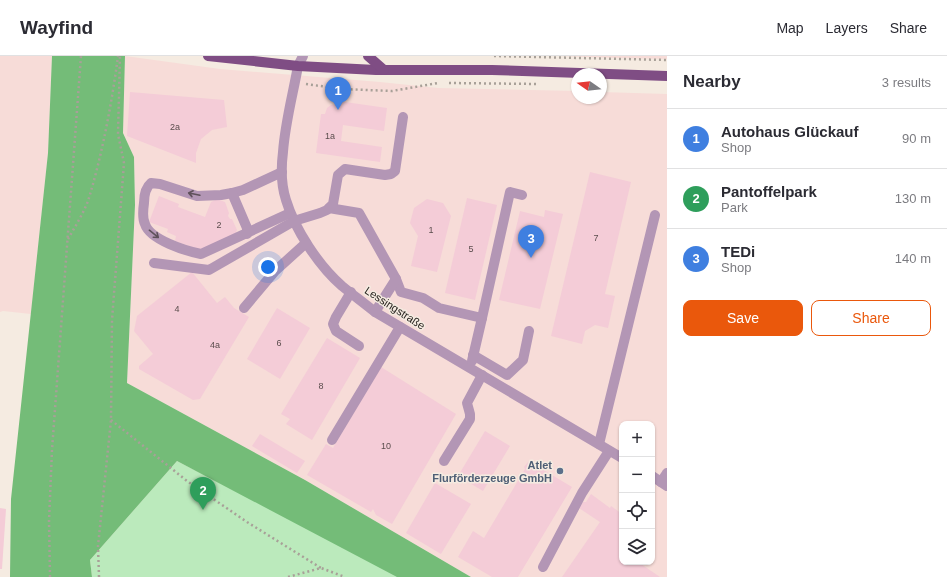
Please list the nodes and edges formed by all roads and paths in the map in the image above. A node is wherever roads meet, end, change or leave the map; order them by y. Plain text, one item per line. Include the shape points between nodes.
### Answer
1 (81, 56) edge
2 (119, 56) edge
3 (208, 56) edge
4 (303, 56) edge
5 (368, 56) edge
6 (494, 56) edge
7 (667, 60) edge
8 (298, 66) junction
9 (384, 70) junction
10 (667, 76) edge
11 (295, 82) junction
12 (539, 84) dead end
13 (403, 117) dead end
14 (282, 172) junction
15 (232, 194) junction
16 (522, 195) dead end
17 (329, 208) junction
18 (655, 214) dead end
19 (292, 217) junction
20 (247, 234) junction
21 (67, 241) junction
22 (306, 243) junction
23 (154, 263) dead end
24 (396, 279) junction
25 (351, 292) junction
26 (244, 308) dead end
27 (375, 312) junction
28 (482, 318) junction
29 (400, 327) junction
30 (529, 331) dead end
31 (359, 346) dead end
32 (473, 355) junction
33 (470, 368) junction
34 (482, 375) junction
35 (507, 375) junction
36 (503, 388) junction
37 (111, 420) junction
38 (332, 440) dead end
39 (599, 444) junction
40 (609, 451) junction
41 (620, 457) edge
42 (444, 461) dead end
43 (655, 477) edge
44 (665, 480) edge
45 (543, 567) dead end
46 (321, 568) junction
47 (50, 577) edge
48 (99, 577) edge
49 (288, 577) edge
50 (346, 577) edge

1 - 21 path
2 - 21 path via 87,202
2 - 37 path via 118,134 124,163 112,320
3 - 8 main road
4 - 8 street, Lessingstraße
5 - 9 main road
6 - 7 path
8 - 9 main road
8 - 11 street, Lessingstraße
9 - 10 main road via 492,70
11 - 12 path via 316,87 392,91 436,82
11 - 14 street, Lessingstraße
13 - 17 street via 395,171 385,175 345,169 338,175 333,204
14 - 15 street
14 - 19 street, Lessingstraße via 285,200
15 - 20 street via 247,228
15 -> 20 street via 197,196 151,183 145,191 145,225 160,239 201,254
16 - 28 street via 510,192
17 - 19 street via 320,213
17 - 24 street via 359,212
18 - 39 street
19 - 20 street
19 - 22 street, Lessingstraße
19 - 23 street via 209,270
21 - 47 path via 52,450
22 - 25 street, Lessingstraße via 336,279
22 - 26 street via 275,271
24 - 27 street
24 - 28 street via 401,292 423,298 439,308
25 - 27 street, Lessingstraße
25 - 31 street via 333,324 336,331
27 - 29 street, Lessingstraße
28 - 32 street
29 - 33 street, Lessingstraße
29 - 38 street
30 - 35 street via 523,360
32 - 33 street
32 - 35 street
33 - 34 street, Lessingstraße
34 - 36 street, Lessingstraße
34 - 42 street via 467,403 470,419
35 - 36 street
36 - 39 street, Lessingstraße
37 - 46 path via 187,481
37 - 48 path via 98,546
39 - 40 street, Lessingstraße
40 - 41 street, Lessingstraße
40 - 45 street via 582,493
43 - 44 street
46 - 49 path
46 - 50 path

